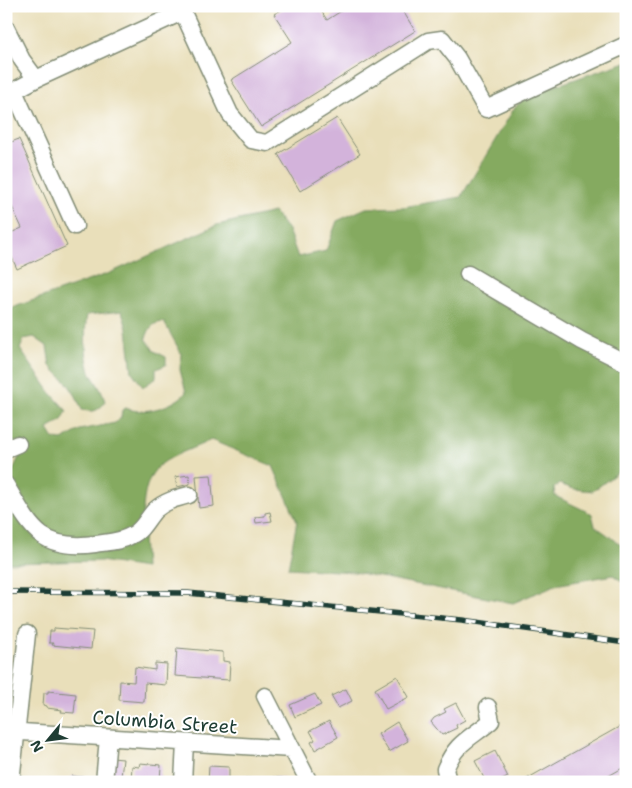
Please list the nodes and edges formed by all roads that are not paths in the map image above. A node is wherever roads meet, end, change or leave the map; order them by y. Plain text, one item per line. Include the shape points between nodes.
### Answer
1 (181, 9) edge
2 (6, 28) edge
3 (626, 45) edge
4 (36, 78) junction
5 (10, 93) edge
6 (75, 226) dead end
7 (468, 274) dead end
8 (626, 363) edge
9 (6, 486) edge
10 (189, 495) dead end
11 (26, 634) dead end
12 (265, 696) dead end
13 (488, 707) dead end
14 (11, 731) edge
15 (108, 738) junction
16 (185, 743) junction
17 (291, 749) junction
18 (11, 782) edge
19 (104, 782) edge
20 (183, 782) edge
21 (309, 782) edge
22 (448, 782) edge

1 - 3 street via 230,114 251,140 267,143 428,41 442,39 457,58 486,109
1 - 4 street
2 - 4 street via 22,60
4 - 5 street
5 - 6 street
7 - 8 street
9 - 10 street via 32,528 44,538 61,544 82,545 134,535 166,502
11 - 14 street
12 - 17 street
13 - 22 street via 491,722 470,734 457,748 445,769
14 - 15 street, Columbia Street
14 - 18 street
15 - 16 street, Columbia Street
15 - 19 street
16 - 17 street, Columbia Street
16 - 20 street
17 - 21 street

